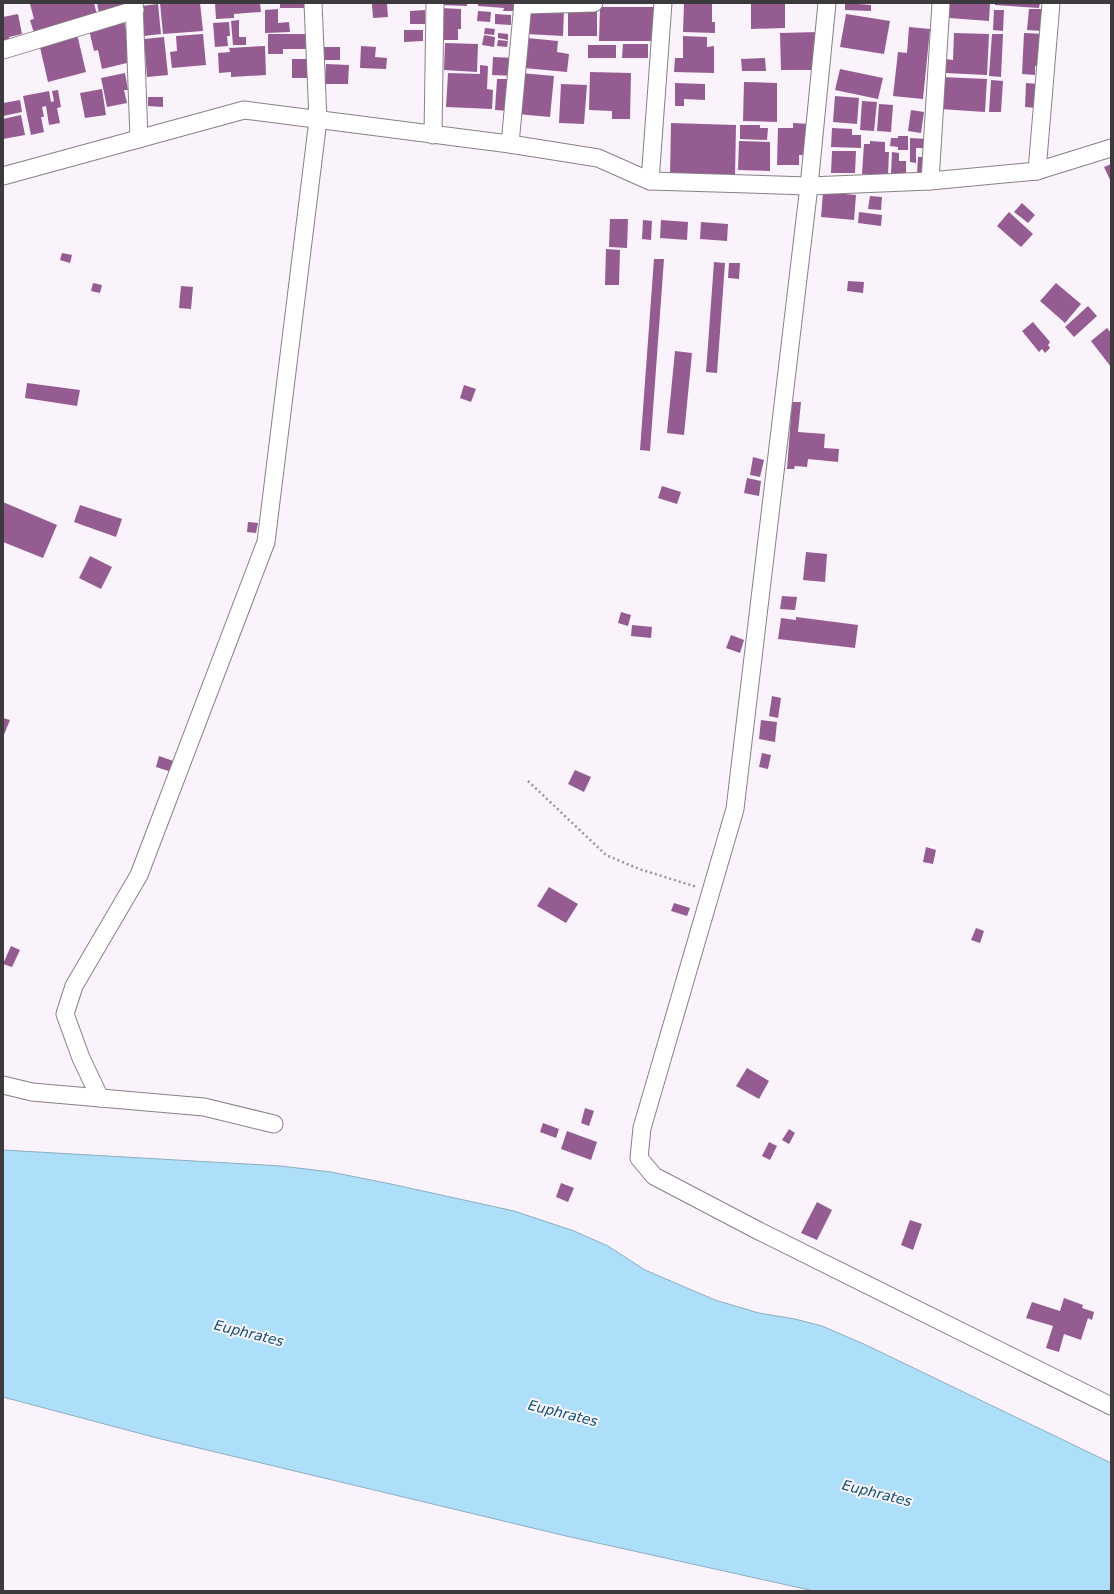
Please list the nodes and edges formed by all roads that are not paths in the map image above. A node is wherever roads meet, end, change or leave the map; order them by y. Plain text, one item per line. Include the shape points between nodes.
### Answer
1 (313, 3) edge
2 (435, 3) edge
3 (594, 3) edge
4 (663, 3) edge
5 (827, 3) edge
6 (941, 3) edge
7 (1051, 3) edge
8 (523, 4) edge
9 (135, 7) edge
10 (3, 50) edge
11 (318, 120) junction
12 (433, 136) junction
13 (138, 139) junction
14 (510, 144) junction
15 (1111, 148) edge
16 (1037, 171) junction
17 (3, 176) edge
18 (650, 181) junction
19 (930, 181) junction
20 (809, 186) junction
21 (3, 1085) edge
22 (100, 1098) junction
23 (274, 1124) dead end
24 (1111, 1406) edge

1 - 11 street
2 - 12 street
3 - 8 street
4 - 18 street
5 - 20 street
6 - 19 street
7 - 16 street
8 - 14 street
9 - 10 street
9 - 13 street
11 - 12 street
11 - 13 street via 244,110
11 - 22 street via 266,542 139,875 74,986 65,1014 81,1058
12 - 14 street
13 - 17 street
14 - 18 street via 598,158
15 - 16 street
16 - 19 street
18 - 20 street
19 - 20 street
20 - 24 street via 735,809 642,1128 638,1158 654,1176
21 - 22 street via 32,1092
22 - 23 street via 204,1107

